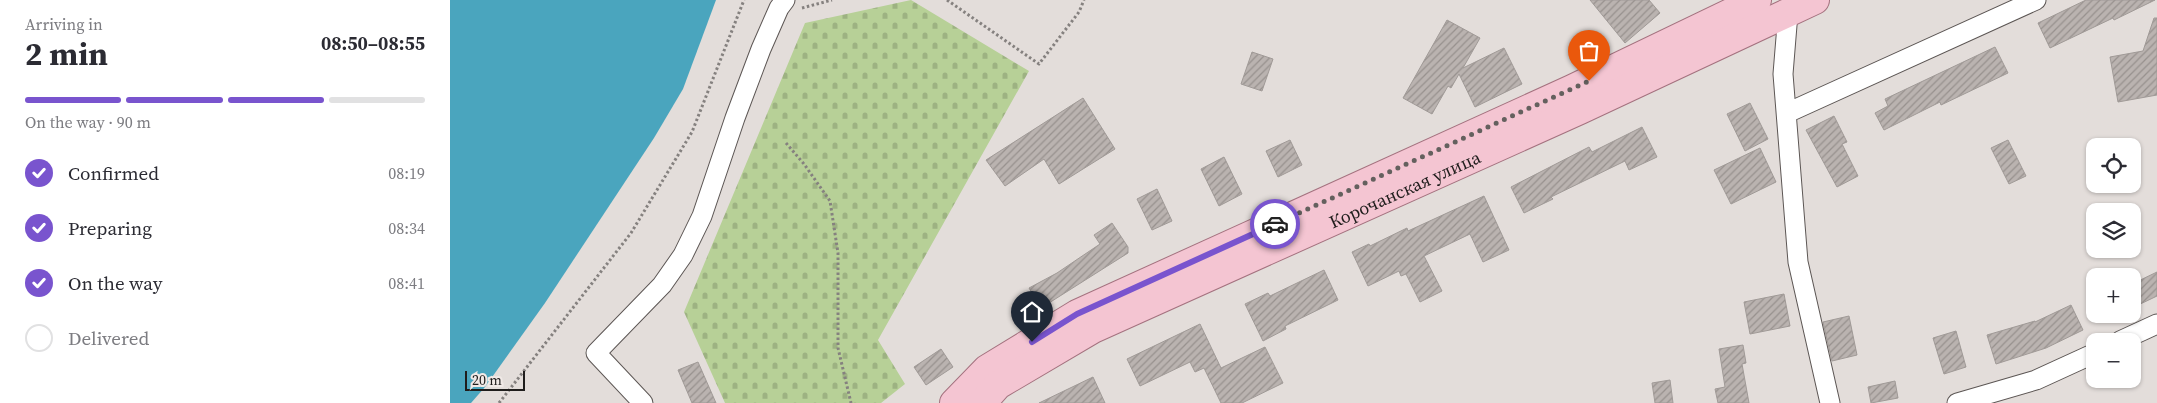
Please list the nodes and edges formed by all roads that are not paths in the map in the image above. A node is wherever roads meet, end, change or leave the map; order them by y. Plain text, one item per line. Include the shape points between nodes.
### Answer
1 (1757, 0) edge
2 (1815, 0) edge
3 (2036, 0) edge
4 (782, 4) edge
5 (1788, 13) junction
6 (1787, 113) junction
7 (2157, 324) edge
8 (2137, 333) edge
9 (2086, 357) edge
10 (990, 394) edge
11 (643, 403) edge
12 (954, 403) edge
13 (1830, 403) edge
14 (1957, 403) edge

1 - 12 main road, Корочанская улица via 1572,89 1077,314 987,369
2 - 5 main road, Корочанская улица
3 - 6 street
4 - 11 street via 735,118 702,216 683,255 662,284 596,353
5 - 6 street via 1783,74
5 - 10 main road, Корочанская улица via 1093,329
6 - 13 street via 1798,262
7 - 8 street
9 - 14 street via 2036,380

